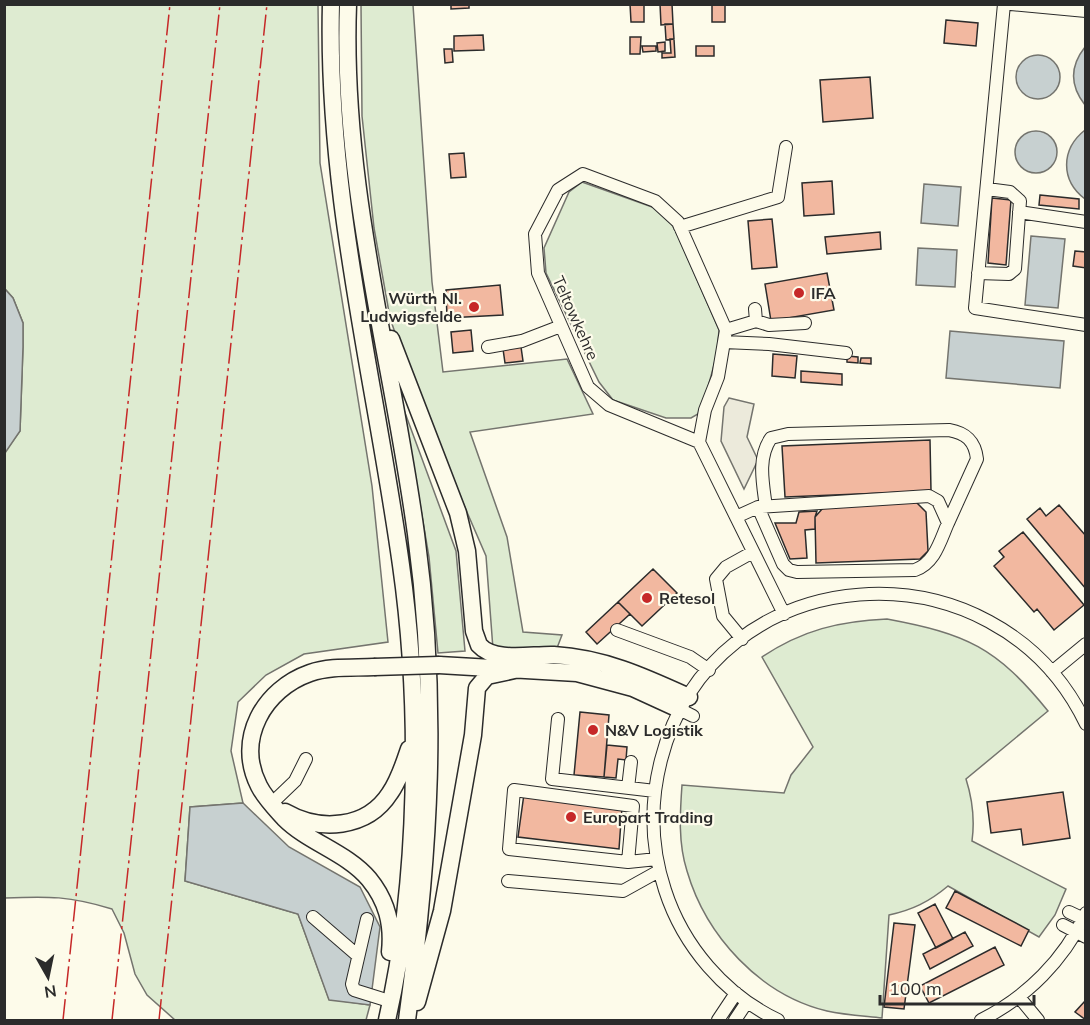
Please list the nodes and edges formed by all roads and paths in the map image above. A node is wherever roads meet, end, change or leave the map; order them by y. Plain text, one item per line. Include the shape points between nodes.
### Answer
1 (331, 4) edge
2 (348, 4) edge
3 (1004, 4) edge
4 (1011, 4) edge
5 (1086, 11) edge
6 (786, 147) dead end
7 (987, 189) junction
8 (1019, 212) junction
9 (360, 219) junction
10 (1086, 222) edge
11 (680, 227) junction
12 (978, 273) junction
13 (805, 323) dead end
14 (1086, 325) edge
15 (561, 326) junction
16 (725, 336) junction
17 (488, 347) dead end
18 (846, 353) dead end
19 (699, 442) junction
20 (762, 507) junction
21 (736, 517) junction
22 (948, 523) junction
23 (753, 552) junction
24 (784, 614) junction
25 (617, 630) dead end
26 (742, 639) junction
27 (1086, 644) edge
28 (519, 662) junction
29 (709, 670) junction
30 (1052, 672) junction
31 (691, 707) junction
32 (558, 719) dead end
33 (1086, 724) edge
34 (413, 737) junction
35 (306, 759) dead end
36 (631, 762) dead end
37 (628, 788) junction
38 (655, 791) junction
39 (271, 804) junction
40 (628, 862) junction
41 (658, 865) junction
42 (508, 881) dead end
43 (1070, 912) dead end
44 (313, 917) dead end
45 (1085, 918) edge
46 (367, 919) dead end
47 (1063, 924) dead end
48 (1081, 934) edge
49 (357, 955) junction
50 (736, 993) junction
51 (1019, 997) junction
52 (386, 1000) junction
53 (747, 1002) junction
54 (386, 1020) edge
55 (406, 1020) edge
56 (412, 1020) edge
57 (718, 1020) edge
58 (735, 1020) edge
59 (778, 1020) edge
60 (981, 1020) edge
61 (1038, 1020) edge

1 - 34 highway via 331,90 337,174 402,566
2 - 9 highway via 348,100
3 - 7 street
4 - 5 street
6 - 11 street via 778,197
7 - 8 street via 1016,195
7 - 12 street
8 - 10 street
8 - 12 street via 1015,270 1009,274
9 - 28 highway via 399,364 463,532 476,640 488,652
9 - 55 highway via 406,470 427,644 429,812 420,922
11 - 15 street, Teltowkehre via 655,201 583,174 558,190 535,234 538,273
11 - 16 street, Teltowkehre
12 - 14 street via 975,308
13 - 16 street via 769,325 756,315
15 - 17 street via 522,341
15 - 19 street, Teltowkehre via 588,387 609,405
16 - 18 street
16 - 19 street via 718,378 705,410
19 - 21 street
20 - 21 street
20 - 22 street via 929,496 938,501
20 - 22 street via 783,564 797,572 915,570 932,558
20 - 22 street via 764,449 771,438 788,434 949,430 970,439 977,459
21 - 23 street
23 - 24 street
23 - 26 street via 726,567 716,579 723,616
24 - 26 street
24 - 30 street via 844,595 926,597 989,621 1029,648
25 - 29 street via 690,657
26 - 29 street
27 - 30 street
28 - 31 highway via 598,677
28 - 39 highway, bridge via 312,672 281,688 264,706 251,734 250,756 259,786
28 - 56 highway via 487,676 477,688 470,752 442,911
29 - 31 street
30 - 33 street
31 - 38 street via 665,746
32 - 37 street via 552,779
34 - 39 highway via 389,795 360,819 346,824 318,824
34 - 54 highway via 402,934
35 - 39 street via 295,781
36 - 37 street
37 - 38 street
38 - 41 street via 653,826
39 - 52 highway via 298,830 357,867 379,892 387,908 391,933
40 - 40 street via 509,849 514,790 633,806
40 - 41 street
41 - 42 street via 623,891
41 - 50 street via 670,903 687,937
43 - 45 street
44 - 49 street
45 - 48 street
46 - 49 street
47 - 48 street
48 - 51 street
49 - 52 street via 354,990
50 - 53 street
50 - 57 street
51 - 60 street
51 - 61 street
52 - 54 highway
53 - 58 street
53 - 59 street

